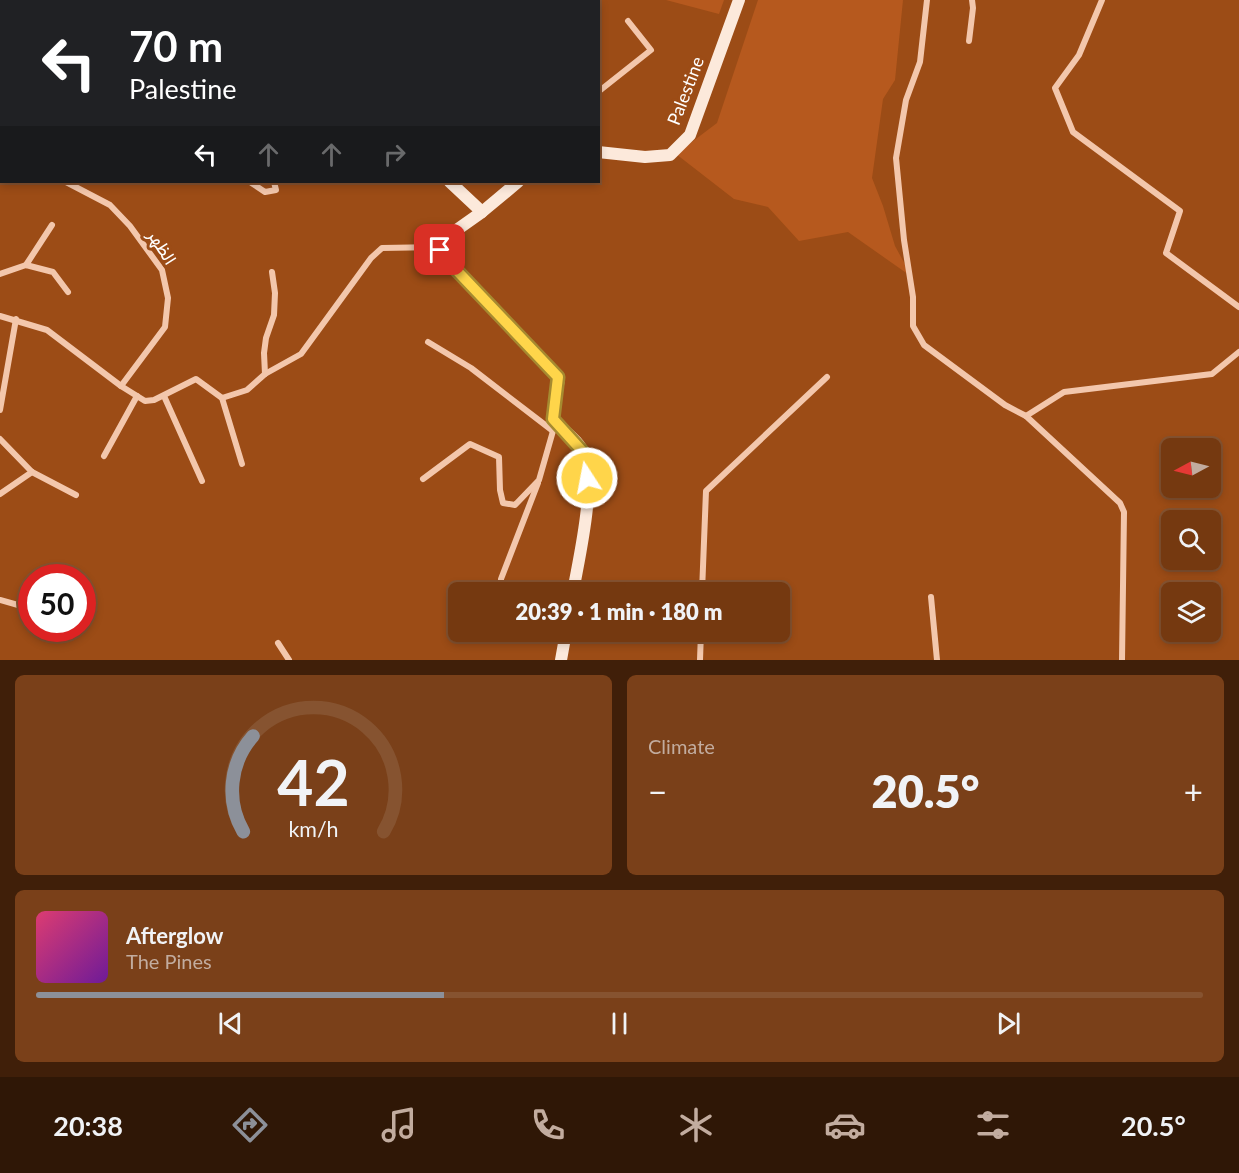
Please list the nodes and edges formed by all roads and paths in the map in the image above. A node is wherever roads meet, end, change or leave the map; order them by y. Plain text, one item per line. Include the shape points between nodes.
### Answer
1 (739, 0) edge
2 (927, 0) edge
3 (972, 0) edge
4 (1102, 0) edge
5 (628, 21) dead end
6 (969, 41) dead end
7 (600, 90) edge
8 (600, 152) edge
9 (68, 183) edge
10 (252, 183) edge
11 (274, 183) edge
12 (451, 183) edge
13 (517, 183) edge
14 (482, 212) junction
15 (52, 225) dead end
16 (439, 248) junction
17 (26, 265) junction
18 (272, 272) dead end
19 (0, 274) edge
20 (68, 292) dead end
21 (1239, 307) edge
22 (0, 315) edge
23 (16, 319) junction
24 (428, 342) dead end
25 (1239, 352) edge
26 (265, 374) junction
27 (827, 377) dead end
28 (121, 386) junction
29 (137, 396) junction
30 (164, 396) junction
31 (222, 398) junction
32 (0, 410) edge
33 (1026, 416) junction
34 (554, 426) junction
35 (0, 439) edge
36 (104, 456) dead end
37 (242, 464) dead end
38 (32, 472) junction
39 (423, 479) dead end
40 (539, 480) junction
41 (202, 481) dead end
42 (0, 494) edge
43 (76, 495) dead end
44 (501, 582) edge
45 (575, 582) edge
46 (702, 582) edge
47 (930, 597) dead end
48 (0, 600) edge
49 (18, 605) edge
50 (564, 642) edge
51 (701, 642) edge
52 (278, 643) dead end
53 (289, 660) edge
54 (561, 660) edge
55 (700, 660) edge
56 (937, 660) edge
57 (1122, 660) edge

1 - 8 main road, Palestine via 690,135 670,155
2 - 33 street via 920,62 906,100 896,158 913,297 913,327 924,345
3 - 6 street
4 - 21 street via 1078,55 1055,88 1073,132 1180,211 1166,253
5 - 7 street via 651,50
9 - 28 street, الظهر via 110,205 162,270 168,298 165,327
10 - 11 street via 265,192 276,190
12 - 14 main road
13 - 14 main road
14 - 16 main road via 441,241
15 - 17 street
16 - 26 street via 382,248 301,354
16 - 34 main road via 558,377
17 - 19 street
17 - 20 street via 53,272
18 - 26 street via 274,315 266,338
22 - 23 street
23 - 28 street via 47,330
23 - 32 street
24 - 34 street
25 - 33 street via 1212,374 1064,392
26 - 31 street via 247,390
27 - 46 street via 706,491
28 - 29 street
29 - 30 street via 146,401
29 - 36 street
30 - 31 street via 196,379
30 - 41 street
31 - 37 street
33 - 57 street via 1120,503 1124,512
34 - 40 street
34 - 45 main road via 581,448 585,460 587,504
35 - 38 street
38 - 42 street
38 - 43 street
39 - 40 street via 470,444 499,457 503,503 515,505
40 - 44 street
47 - 56 street
48 - 49 street
50 - 54 main road
51 - 55 street
52 - 53 street

